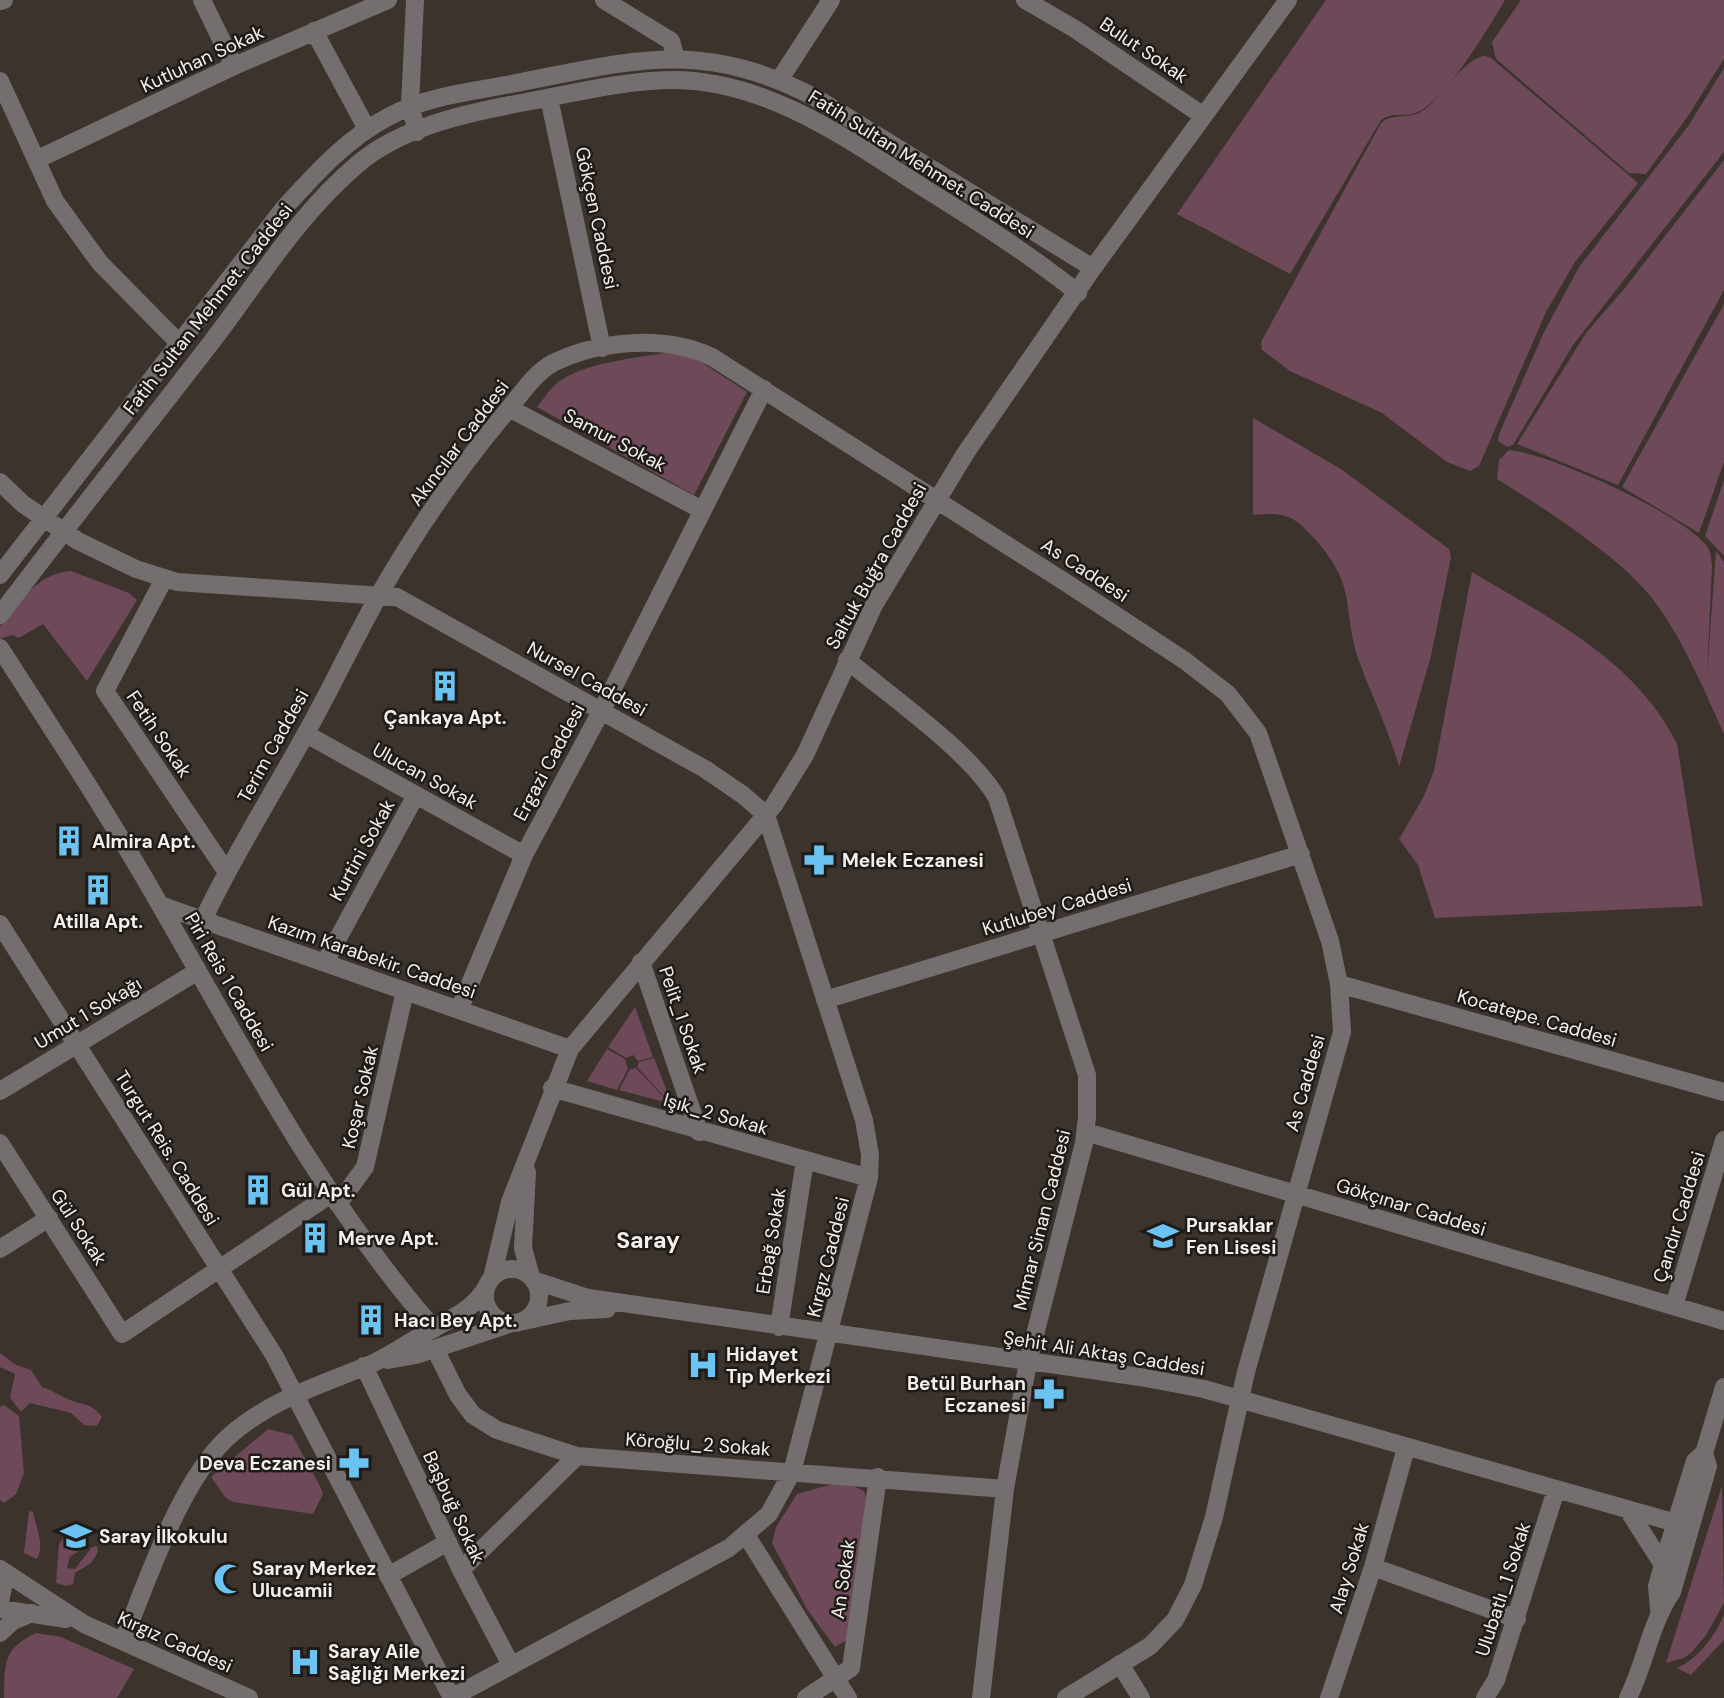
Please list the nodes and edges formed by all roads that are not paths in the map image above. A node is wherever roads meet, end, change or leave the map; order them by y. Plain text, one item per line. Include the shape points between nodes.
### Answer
1 (202, 0) edge
2 (388, 0) edge
3 (415, 0) edge
4 (604, 0) edge
5 (831, 0) edge
6 (1025, 0) edge
7 (1288, 0) edge
8 (314, 31) junction
9 (676, 59) junction
10 (234, 66) junction
11 (780, 79) junction
12 (0, 81) edge
13 (549, 98) junction
14 (410, 105) junction
15 (1202, 115) junction
16 (367, 129) junction
17 (416, 132) junction
18 (36, 160) junction
19 (1093, 268) junction
20 (1078, 293) junction
21 (179, 342) junction
22 (602, 348) junction
23 (764, 389) junction
24 (509, 408) junction
25 (0, 482) edge
26 (936, 500) junction
27 (702, 510) junction
28 (53, 525) junction
29 (0, 575) edge
30 (164, 579) junction
31 (380, 594) junction
32 (0, 615) edge
33 (0, 648) edge
34 (847, 660) junction
35 (601, 711) junction
36 (306, 734) junction
37 (416, 795) junction
38 (766, 815) junction
39 (1300, 854) junction
40 (524, 855) junction
41 (226, 871) junction
42 (160, 905) junction
43 (203, 920) junction
44 (0, 924) edge
45 (1041, 934) junction
46 (325, 962) junction
47 (641, 962) junction
48 (198, 971) junction
49 (1339, 984) junction
50 (405, 990) junction
51 (825, 1000) junction
52 (459, 1010) junction
53 (76, 1043) junction
54 (570, 1049) junction
55 (552, 1088) junction
56 (0, 1091) edge
57 (1724, 1092) edge
58 (699, 1132) junction
59 (1086, 1132) junction
60 (1724, 1140) edge
61 (0, 1143) edge
62 (805, 1160) junction
63 (527, 1162) junction
64 (869, 1178) junction
65 (1296, 1194) junction
66 (335, 1199) junction
67 (49, 1218) junction
68 (0, 1249) edge
69 (218, 1270) junction
70 (532, 1279) junction
71 (489, 1282) junction
72 (1674, 1307) junction
73 (663, 1310) junction
74 (1724, 1321) edge
75 (518, 1322) junction
76 (779, 1327) junction
77 (434, 1329) junction
78 (122, 1334) joint
79 (830, 1335) junction
80 (435, 1349) junction
81 (1027, 1362) junction
82 (368, 1365) junction
83 (1724, 1387) edge
84 (295, 1395) junction
85 (1240, 1398) junction
86 (1712, 1447) edge
87 (1406, 1448) junction
88 (577, 1456) junction
89 (792, 1472) junction
90 (878, 1477) junction
91 (1005, 1489) junction
92 (1556, 1490) junction
93 (1628, 1510) junction
94 (1683, 1525) junction
95 (746, 1535) junction
96 (448, 1542) junction
97 (1663, 1565) junction
98 (1373, 1567) junction
99 (461, 1570) junction
100 (0, 1571) edge
101 (388, 1576) junction
102 (0, 1602) edge
103 (0, 1609) edge
104 (1660, 1610) junction
105 (33, 1612) junction
106 (1517, 1619) junction
107 (84, 1623) junction
108 (0, 1633) edge
109 (123, 1641) junction
110 (510, 1664) junction
111 (1120, 1664) junction
112 (1640, 1674) junction
113 (837, 1680) junction
114 (249, 1698) edge
115 (452, 1698) edge
116 (806, 1698) edge
117 (848, 1698) edge
118 (981, 1698) edge
119 (1066, 1698) edge
120 (1141, 1698) edge
121 (1329, 1698) edge
122 (1485, 1698) edge
123 (1628, 1698) edge
124 (1640, 1698) edge

1 - 10 street
2 - 8 street, Kutluhan Sokak
3 - 14 street
4 - 9 street via 671,41
5 - 11 street
6 - 15 street, Bulut Sokak
7 - 15 street, Saltuk Buğra Caddesi
8 - 10 street, Kutluhan Sokak
8 - 16 street
9 - 11 street, Fatih Sultan Mehmet. Caddesi via 747,67
9 - 14 street, Fatih Sultan Mehmet. Caddesi via 602,65
10 - 18 street, Kutluhan Sokak
11 - 19 street, Fatih Sultan Mehmet. Caddesi
12 - 18 street
13 - 17 street, Fatih Sultan Mehmet. Caddesi via 497,107
13 - 20 street, Fatih Sultan Mehmet. Caddesi via 678,80 740,90 784,105 985,226
13 - 22 street, Gökçen Caddesi
14 - 16 street, Fatih Sultan Mehmet. Caddesi
14 - 17 street
15 - 19 street, Saltuk Buğra Caddesi
16 - 21 street, Fatih Sultan Mehmet. Caddesi via 331,158 284,208
17 - 28 street, Fatih Sultan Mehmet. Caddesi via 359,163 314,206 208,346
18 - 21 street via 55,201 100,263
19 - 20 street, Saltuk Buğra Caddesi
20 - 26 street, Saltuk Buğra Caddesi
21 - 28 street, Fatih Sultan Mehmet. Caddesi
22 - 23 street, Akıncılar Caddesi via 638,343 695,349
22 - 24 street, Akıncılar Caddesi via 552,364
23 - 26 street, Akıncılar Caddesi
23 - 27 street, Ergazi Caddesi
24 - 27 street, Samur Sokak
24 - 31 street, Akıncılar Caddesi via 458,475
25 - 28 street
26 - 34 street, Saltuk Buğra Caddesi
26 - 39 street, As Caddesi via 1184,660 1228,694 1258,733
27 - 35 street, Ergazi Caddesi
28 - 29 street, Fatih Sultan Mehmet. Caddesi
28 - 30 street via 104,554
28 - 32 street, Fatih Sultan Mehmet. Caddesi
30 - 31 street
30 - 41 street, Fetih Sokak via 105,691
31 - 35 street, Nursel Caddesi via 397,597
31 - 36 street, Terim Caddesi
33 - 42 street, Piri Reis 1 Caddesi
34 - 38 street, Saltuk Buğra Caddesi via 805,755
34 - 45 street, Mimar Sinan Caddesi via 988,782
35 - 38 street, Nursel Caddesi via 705,769
35 - 40 street, Ergazi Caddesi
36 - 37 street, Ulucan Sokak
36 - 41 street, Terim Caddesi
37 - 40 street, Ulucan Sokak
37 - 46 street, Kurtini Sokak
38 - 47 street, Saltuk Buğra Caddesi
38 - 51 street, Kırgız Caddesi
39 - 45 street, Kutlubey Caddesi
39 - 49 street, As Caddesi via 1331,941
40 - 52 street, Ergazi Caddesi
41 - 43 street, Terim Caddesi
42 - 43 street, Kazım Karabekir. Caddesi
42 - 48 street, Piri Reis 1 Caddesi
43 - 46 street, Kazım Karabekir. Caddesi
44 - 53 street, Turgut Reis. Caddesi
45 - 51 street, Kutlubey Caddesi
45 - 59 street, Mimar Sinan Caddesi via 1087,1075
46 - 50 street, Kazım Karabekir. Caddesi
47 - 54 street, Saltuk Buğra Caddesi
47 - 58 street, Pelit_1 Sokak
48 - 53 street, Umut 1 Sokağı
48 - 66 street, Piri Reis 1 Caddesi
49 - 57 street, Kocatepe. Caddesi
49 - 65 street, As Caddesi via 1342,1032
50 - 52 street, Kazım Karabekir. Caddesi
50 - 66 street, Koşar Sokak via 365,1167
51 - 64 street, Kırgız Caddesi via 868,1135
52 - 54 street, Kazım Karabekir. Caddesi
53 - 56 street, Umut 1 Sokağı
53 - 69 street, Turgut Reis. Caddesi
54 - 55 street, Saltuk Buğra Caddesi
55 - 58 street, Işık_2 Sokak
55 - 63 street, Saltuk Buğra Caddesi
58 - 62 street, Işık_2 Sokak
59 - 65 street, Gökçınar Caddesi
59 - 81 street, Mimar Sinan Caddesi
60 - 72 street, Çandır Caddesi
61 - 67 street, Gül Sokak
62 - 64 street, Işık_2 Sokak
62 - 76 street, Erbağ Sokak
63 - 70 street, Saltuk Buğra Caddesi via 523,1248
63 - 71 street, Saltuk Buğra Caddesi via 510,1202
64 - 79 street, Kırgız Caddesi
65 - 72 street, Gökçınar Caddesi
65 - 85 street, As Caddesi
66 - 69 street, Koşar Sokak
66 - 77 street, Piri Reis 1 Caddesi
67 - 68 street
67 - 78 street, Gül Sokak
69 - 78 street, Koşar Sokak
69 - 84 street, Turgut Reis. Caddesi
70 - 71 street, Şehit Ali Aktaş Caddesi via 524,1272 507,1270
70 - 73 street, Şehit Ali Aktaş Caddesi via 588,1298
70 - 75 street via 539,1293 537,1307
71 - 75 street via 489,1311 500,1320
71 - 77 street, Şehit Ali Aktaş Caddesi via 470,1306
72 - 74 street, Gökçınar Caddesi
73 - 75 street, Şehit Ali Aktaş Caddesi via 595,1309
73 - 76 street, Şehit Ali Aktaş Caddesi
75 - 80 street, Şehit Ali Aktaş Caddesi
76 - 79 street, Şehit Ali Aktaş Caddesi
77 - 82 street, Şehit Ali Aktaş Caddesi
79 - 81 street, Şehit Ali Aktaş Caddesi
79 - 89 street, Kırgız Caddesi
80 - 82 street, Şehit Ali Aktaş Caddesi
80 - 88 street, Köroğlu_2 Sokak via 473,1415 497,1430
81 - 85 street, Şehit Ali Aktaş Caddesi via 1172,1382
81 - 91 street, Mimar Sinan Caddesi
82 - 84 street, Şehit Ali Aktaş Caddesi
82 - 96 street, Başbuğ Sokak
83 - 86 street
84 - 101 street, Turgut Reis. Caddesi
84 - 109 street, Şehit Ali Aktaş Caddesi via 239,1429 205,1464 165,1542
85 - 87 street, Şehit Ali Aktaş Caddesi
85 - 111 street, As Caddesi via 1214,1517 1193,1585 1175,1620 1150,1646
86 - 94 street
87 - 92 street, Şehit Ali Aktaş Caddesi
87 - 98 street, Alay Sokak
88 - 89 street, Köroğlu_2 Sokak
88 - 99 street
89 - 90 street, Köroğlu_2 Sokak
89 - 95 street, Kırgız Caddesi via 769,1514
90 - 91 street, Köroğlu_2 Sokak
90 - 113 street, An Sokak via 851,1668
91 - 118 street, Mimar Sinan Caddesi
92 - 93 street, Şehit Ali Aktaş Caddesi
92 - 106 street, Ulubatlı_1 Sokak
93 - 94 street, Şehit Ali Aktaş Caddesi
93 - 97 street
94 - 97 street
94 - 104 street via 1672,1592
95 - 110 street, Kırgız Caddesi via 689,1572
95 - 113 street
96 - 99 street, Başbuğ Sokak
96 - 101 street
97 - 104 street via 1657,1586
98 - 106 street
98 - 121 street, Alay Sokak
99 - 110 street, Başbuğ Sokak
100 - 102 street
100 - 107 street, Kırgız Caddesi
101 - 115 street, Turgut Reis. Caddesi
103 - 105 street, Kırgız Caddesi
104 - 112 street
105 - 107 street, Kırgız Caddesi
105 - 108 street
106 - 122 street, Ulubatlı_1 Sokak
107 - 109 street, Kırgız Caddesi
109 - 114 street, Kırgız Caddesi
110 - 115 street, Kırgız Caddesi
111 - 119 street, As Caddesi
111 - 120 street
112 - 123 street
112 - 124 street
113 - 116 street
113 - 117 street

